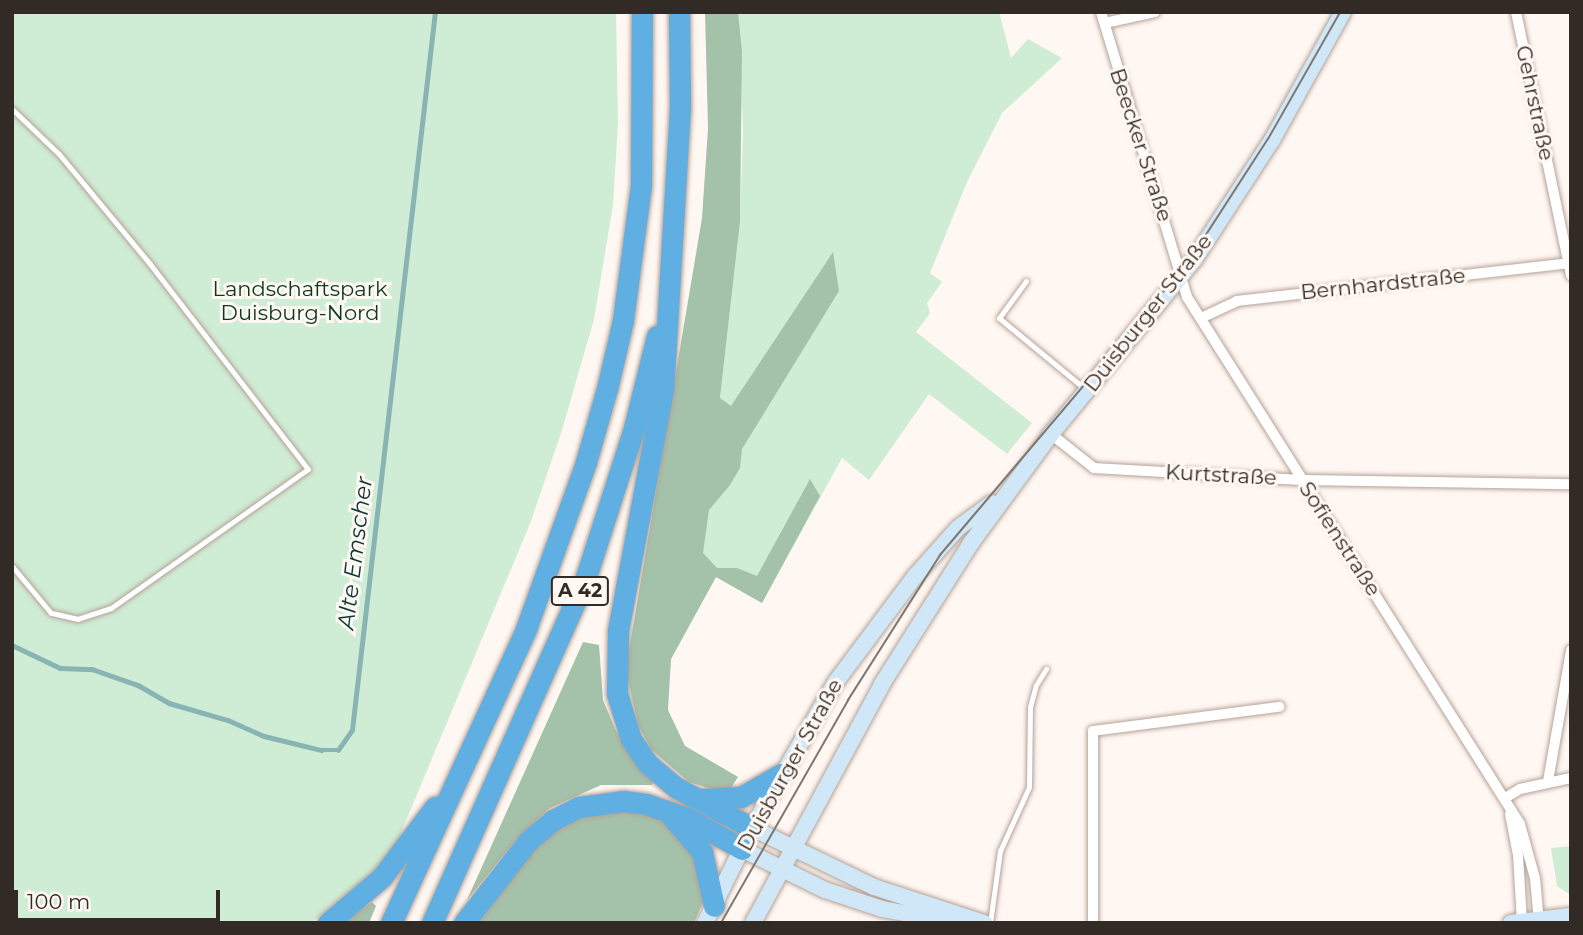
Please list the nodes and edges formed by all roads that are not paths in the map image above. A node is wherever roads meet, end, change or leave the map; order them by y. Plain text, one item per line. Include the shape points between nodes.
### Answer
1 (642, 12) edge
2 (679, 12) edge
3 (1155, 12) edge
4 (1343, 12) edge
5 (1516, 12) edge
6 (1103, 18) edge
7 (12, 108) edge
8 (673, 241) junction
9 (1569, 263) junction
10 (1571, 275) edge
11 (1181, 278) junction
12 (1026, 281) dead end
13 (1201, 318) junction
14 (1087, 390) junction
15 (1051, 434) junction
16 (1302, 480) junction
17 (1571, 484) edge
18 (1003, 496) junction
19 (12, 566) edge
20 (1571, 650) edge
21 (1046, 669) dead end
22 (1279, 707) dead end
23 (465, 766) junction
24 (781, 774) junction
25 (1571, 778) edge
26 (1548, 781) junction
27 (1505, 798) junction
28 (695, 799) junction
29 (664, 810) junction
30 (752, 828) junction
31 (742, 849) junction
32 (793, 850) junction
33 (782, 871) junction
34 (710, 914) edge
35 (1571, 916) edge
36 (1539, 921) edge
37 (1522, 922) edge
38 (328, 923) edge
39 (391, 923) edge
40 (432, 923) edge
41 (464, 923) edge
42 (752, 923) edge
43 (958, 923) edge
44 (984, 923) edge
45 (990, 923) edge
46 (1093, 923) edge
47 (1511, 923) edge

1 - 23 highway, A 42 via 641,185 625,307 607,389 548,569
2 - 8 highway, A 42
3 - 6 street
4 - 11 main road, Duisburger Straße via 1272,140
5 - 9 street, Gehrstraße
6 - 11 street, Beecker Straße
7 - 19 lane via 59,154 150,264 308,469 111,608 78,618 51,613
8 - 28 highway via 663,390 625,588 616,669 617,694 631,739 648,764
8 - 40 highway, A 42 via 660,322 634,428 586,577
9 - 10 street, Gehrstraße
9 - 13 street, Bernhardstraße via 1237,301
11 - 13 street, Sofienstraße
11 - 14 main road, Duisburger Straße
12 - 14 lane via 999,318
13 - 16 street, Sofienstraße
14 - 15 main road, Duisburger Straße
15 - 16 street, Kurtstraße via 1094,468
15 - 18 main road, Duisburger Straße
16 - 17 street, Kurtstraße
16 - 27 street, Sofienstraße
18 - 24 main road, Duisburger Straße via 958,528 891,604 835,682
18 - 32 main road, Duisburger Straße via 882,684
20 - 26 street
21 - 45 lane via 1030,707 1029,787 1000,851
22 - 46 street via 1187,715 1093,731
23 - 38 highway via 382,877
23 - 39 highway, A 42
24 - 28 highway via 741,797
24 - 30 main road, Duisburger Straße
25 - 26 street
26 - 27 street
27 - 36 street, Sofienstraße via 1530,855
27 - 37 street, Sofienstraße via 1518,855
28 - 30 highway
29 - 31 highway
29 - 34 highway via 702,852
29 - 41 highway via 623,800 605,801 553,820 528,841
30 - 31 main road, Duisburger Straße
30 - 32 main road
31 - 33 main road
31 - 34 main road, Duisburger Straße
32 - 33 main road, Duisburger Straße
32 - 44 main road via 874,887
33 - 42 main road, Duisburger Straße
33 - 43 main road via 883,909
35 - 36 main road
36 - 37 main road
37 - 47 main road

